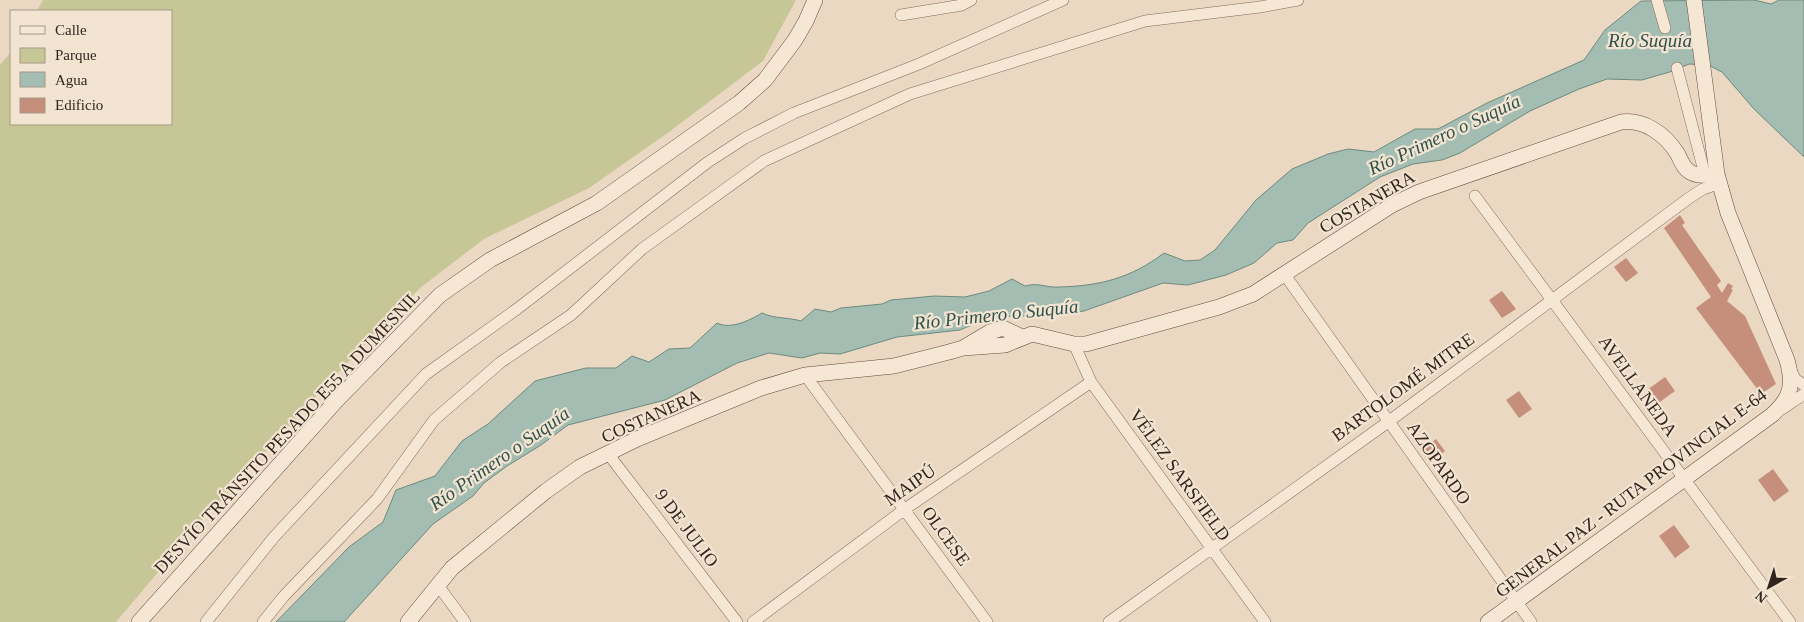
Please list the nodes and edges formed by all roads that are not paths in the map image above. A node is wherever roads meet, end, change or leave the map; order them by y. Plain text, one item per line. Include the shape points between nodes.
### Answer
1 (814, 0) edge
2 (971, 0) edge
3 (1063, 0) edge
4 (1298, 0) edge
5 (1657, 0) edge
6 (1694, 0) edge
7 (901, 15) dead end
8 (1665, 28) dead end
9 (1677, 68) dead end
10 (1714, 178) junction
11 (1475, 196) dead end
12 (1284, 275) junction
13 (1553, 298) junction
14 (1074, 344) junction
15 (1787, 360) junction
16 (805, 375) junction
17 (1091, 382) junction
18 (1804, 385) edge
19 (1804, 394) edge
20 (1772, 416) junction
21 (1388, 422) junction
22 (609, 455) junction
23 (1684, 479) junction
24 (905, 509) junction
25 (1210, 547) junction
26 (437, 584) junction
27 (1516, 602) junction
28 (138, 622) edge
29 (206, 622) edge
30 (263, 622) edge
31 (408, 622) edge
32 (465, 622) edge
33 (737, 622) edge
34 (753, 622) edge
35 (987, 622) edge
36 (1109, 622) edge
37 (1265, 622) edge
38 (1488, 622) edge
39 (1531, 622) edge
40 (1790, 622) edge

1 - 28 street, DESVÍO TRÁNSITO PESADO E55 A DUMESNIL via 795,40 765,80 744,98 597,203 490,260 440,295 337,400
2 - 7 street via 962,5
3 - 29 street via 919,64 794,113 745,138 708,162 525,303 426,374 274,537
4 - 30 street via 1145,21 910,94 764,160 642,249 571,315 501,362 434,420 377,499
5 - 8 street
6 - 10 street, GENERAL PAZ - RUTA PROVINCIAL E-64 via 1710,118
9 - 10 street via 1691,122
10 - 12 street, COSTANERA via 1685,169 1673,147 1654,130 1640,122 1621,122 1419,192
10 - 13 street, BARTOLOMÉ MITRE
10 - 15 street, GENERAL PAZ - RUTA PROVINCIAL E-64
11 - 13 street, AVELLANEDA
12 - 14 street, COSTANERA via 1254,294 1219,307 1096,341
12 - 21 street, AZOPARDO
13 - 21 street, BARTOLOMÉ MITRE
13 - 23 street, AVELLANEDA
14 - 16 street, COSTANERA via 1045,336 1022,336 1003,328 963,348 894,366
14 - 17 street, VÉLEZ SARSFIELD
15 - 18 street via 1795,378
15 - 20 street, GENERAL PAZ - RUTA PROVINCIAL E-64 via 1791,390 1786,402
16 - 22 street, COSTANERA via 761,388 636,439
16 - 24 street, OLCESE
17 - 24 street, MAIPÚ
17 - 25 street, VÉLEZ SARSFIELD
19 - 20 street
20 - 23 street, GENERAL PAZ - RUTA PROVINCIAL E-64
21 - 25 street, BARTOLOMÉ MITRE
21 - 27 street, AZOPARDO
22 - 26 street, COSTANERA via 580,468 546,491
22 - 33 street, 9 DE JULIO
23 - 27 street, GENERAL PAZ - RUTA PROVINCIAL E-64
23 - 40 street, AVELLANEDA
24 - 34 street, MAIPÚ
24 - 35 street, OLCESE
25 - 36 street, BARTOLOMÉ MITRE
25 - 37 street, VÉLEZ SARSFIELD
26 - 31 street, COSTANERA
26 - 32 street
27 - 38 street, GENERAL PAZ - RUTA PROVINCIAL E-64
27 - 39 street, AZOPARDO

